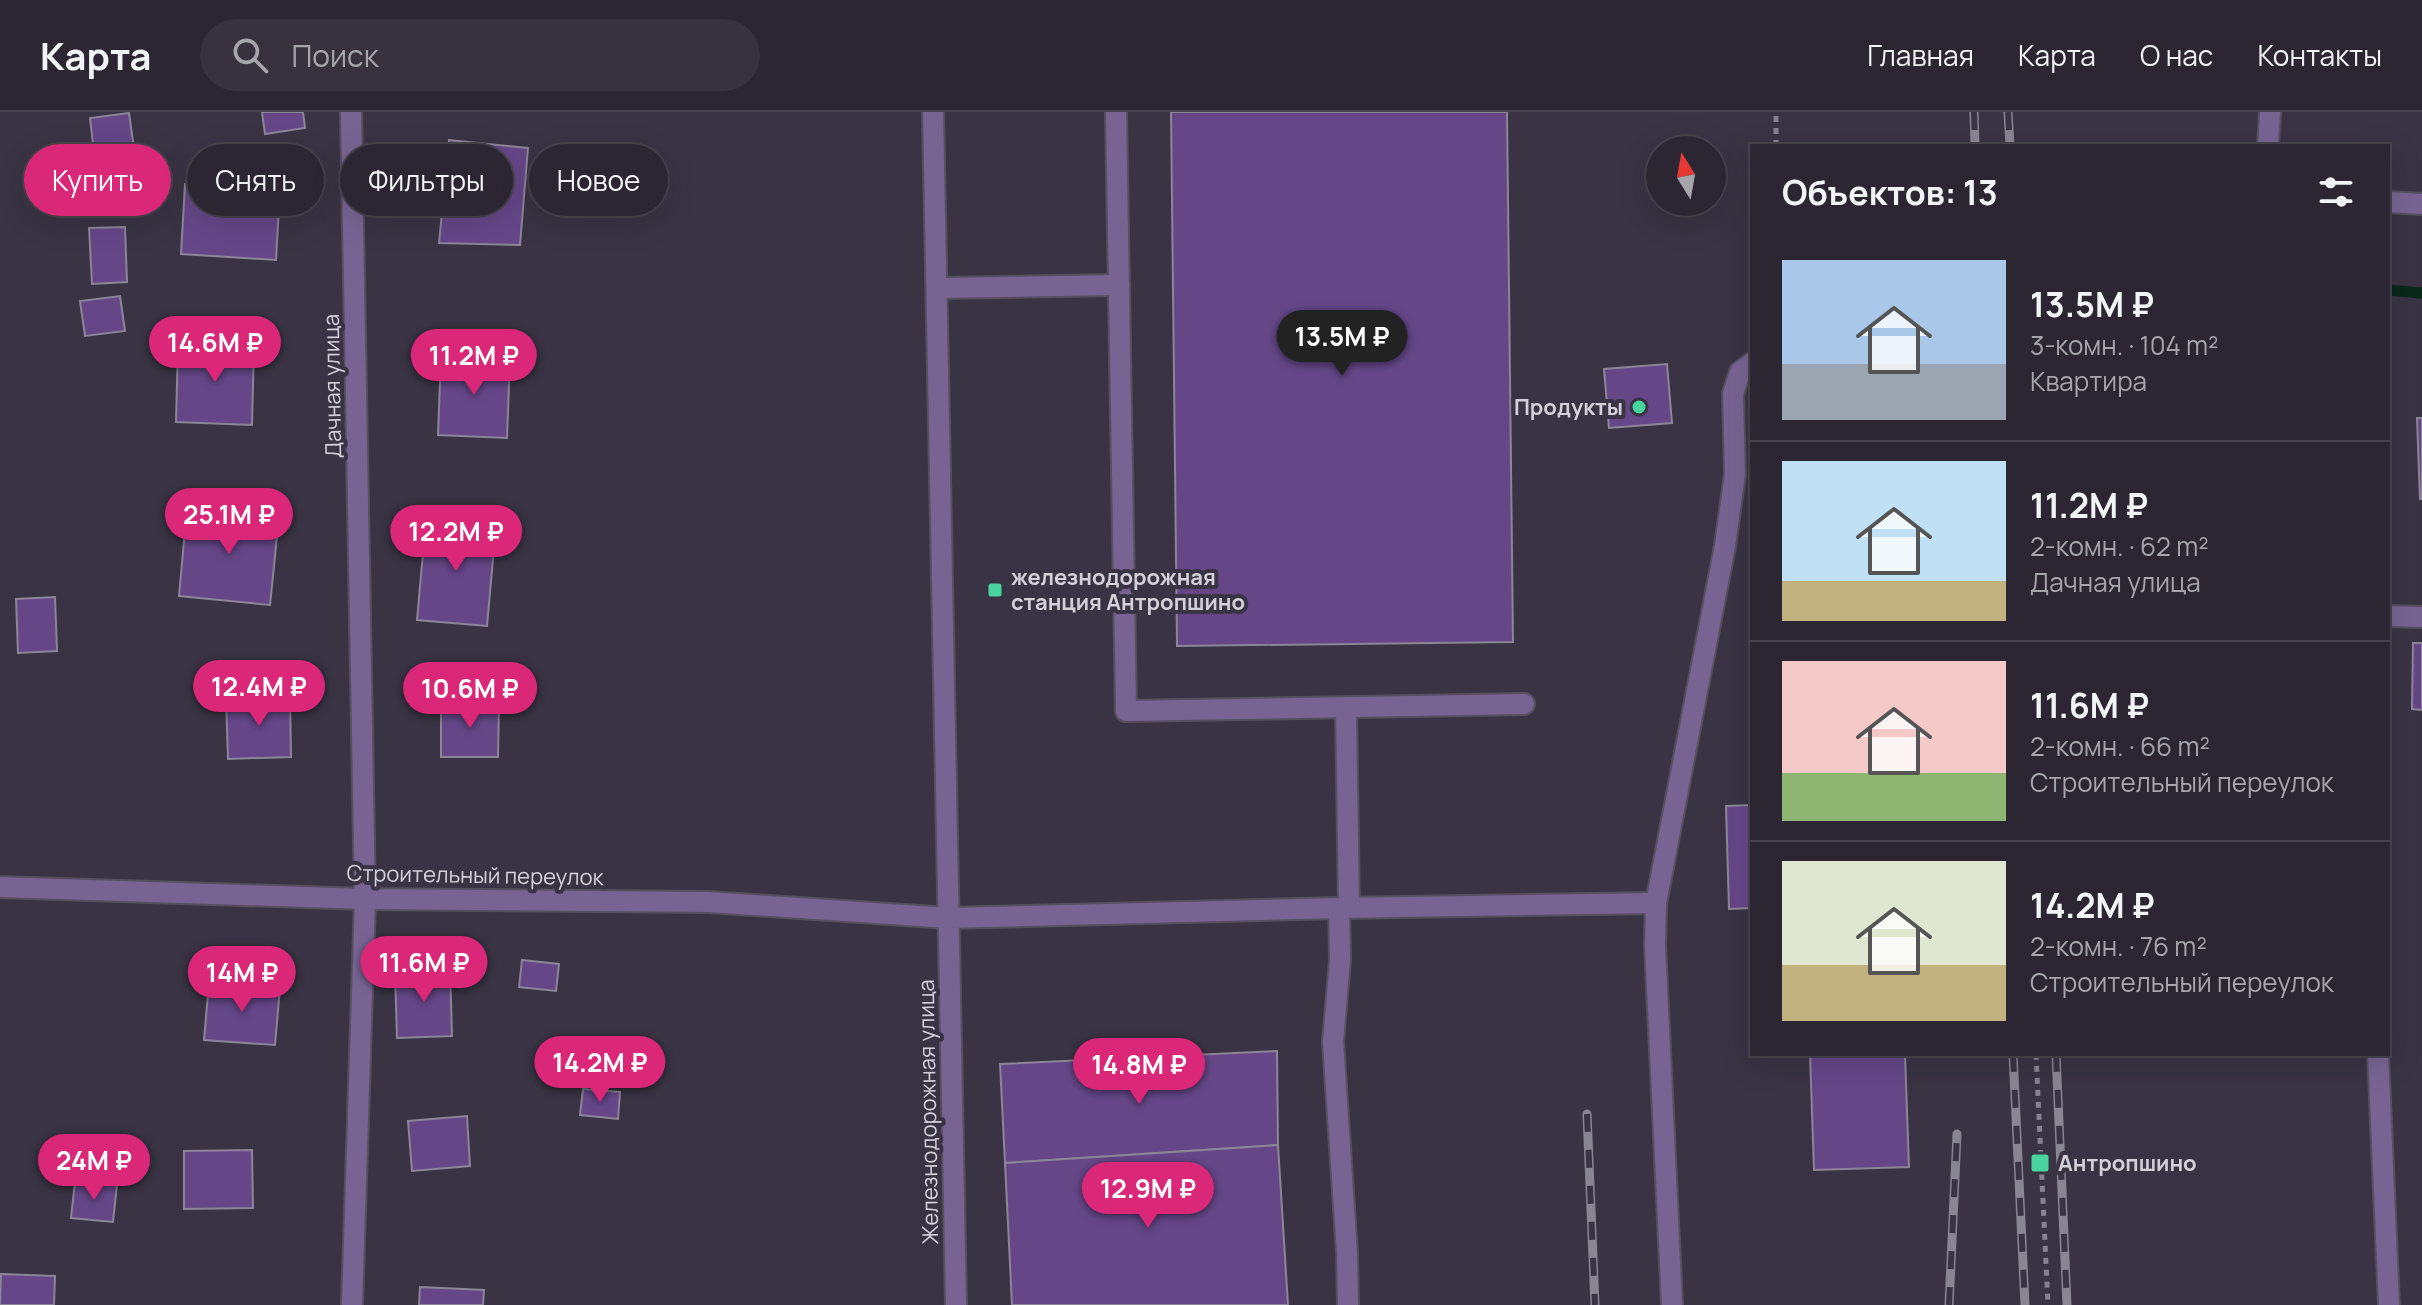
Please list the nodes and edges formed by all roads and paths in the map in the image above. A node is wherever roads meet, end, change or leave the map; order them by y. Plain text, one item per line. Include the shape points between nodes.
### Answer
1 (351, 112) edge
2 (933, 112) edge
3 (1116, 112) edge
4 (1776, 112) edge
5 (2270, 112) edge
6 (1776, 144) edge
7 (2268, 144) edge
8 (2390, 202) edge
9 (2422, 204) edge
10 (1119, 285) junction
11 (937, 288) junction
12 (1750, 364) edge
13 (2390, 616) edge
14 (2422, 617) edge
15 (1524, 704) dead end
16 (1346, 708) junction
17 (0, 887) edge
18 (365, 899) junction
19 (1656, 903) junction
20 (1344, 908) junction
21 (949, 918) junction
22 (2036, 1056) edge
23 (2378, 1056) edge
24 (352, 1305) edge
25 (956, 1305) edge
26 (1348, 1305) edge
27 (1672, 1305) edge
28 (2048, 1305) edge
29 (2389, 1305) edge

1 - 18 street, Дачная улица
2 - 11 street, Железнодорожная улица
3 - 10 street
4 - 6 path
5 - 7 street
8 - 9 street
10 - 11 street
10 - 16 street via 1126,711
11 - 21 street, Железнодорожная улица
12 - 19 street via 1740,372 1733,394 1735,474 1725,546
13 - 14 street
15 - 16 street
16 - 20 street
17 - 18 street, Строительный переулок
18 - 21 street, Строительный переулок via 708,902
18 - 24 street, Дачная улица
19 - 20 street, Строительный переулок
19 - 27 street
20 - 21 street, Строительный переулок
20 - 26 street via 1333,1042
21 - 25 street, Железнодорожная улица
22 - 28 path
23 - 29 street

